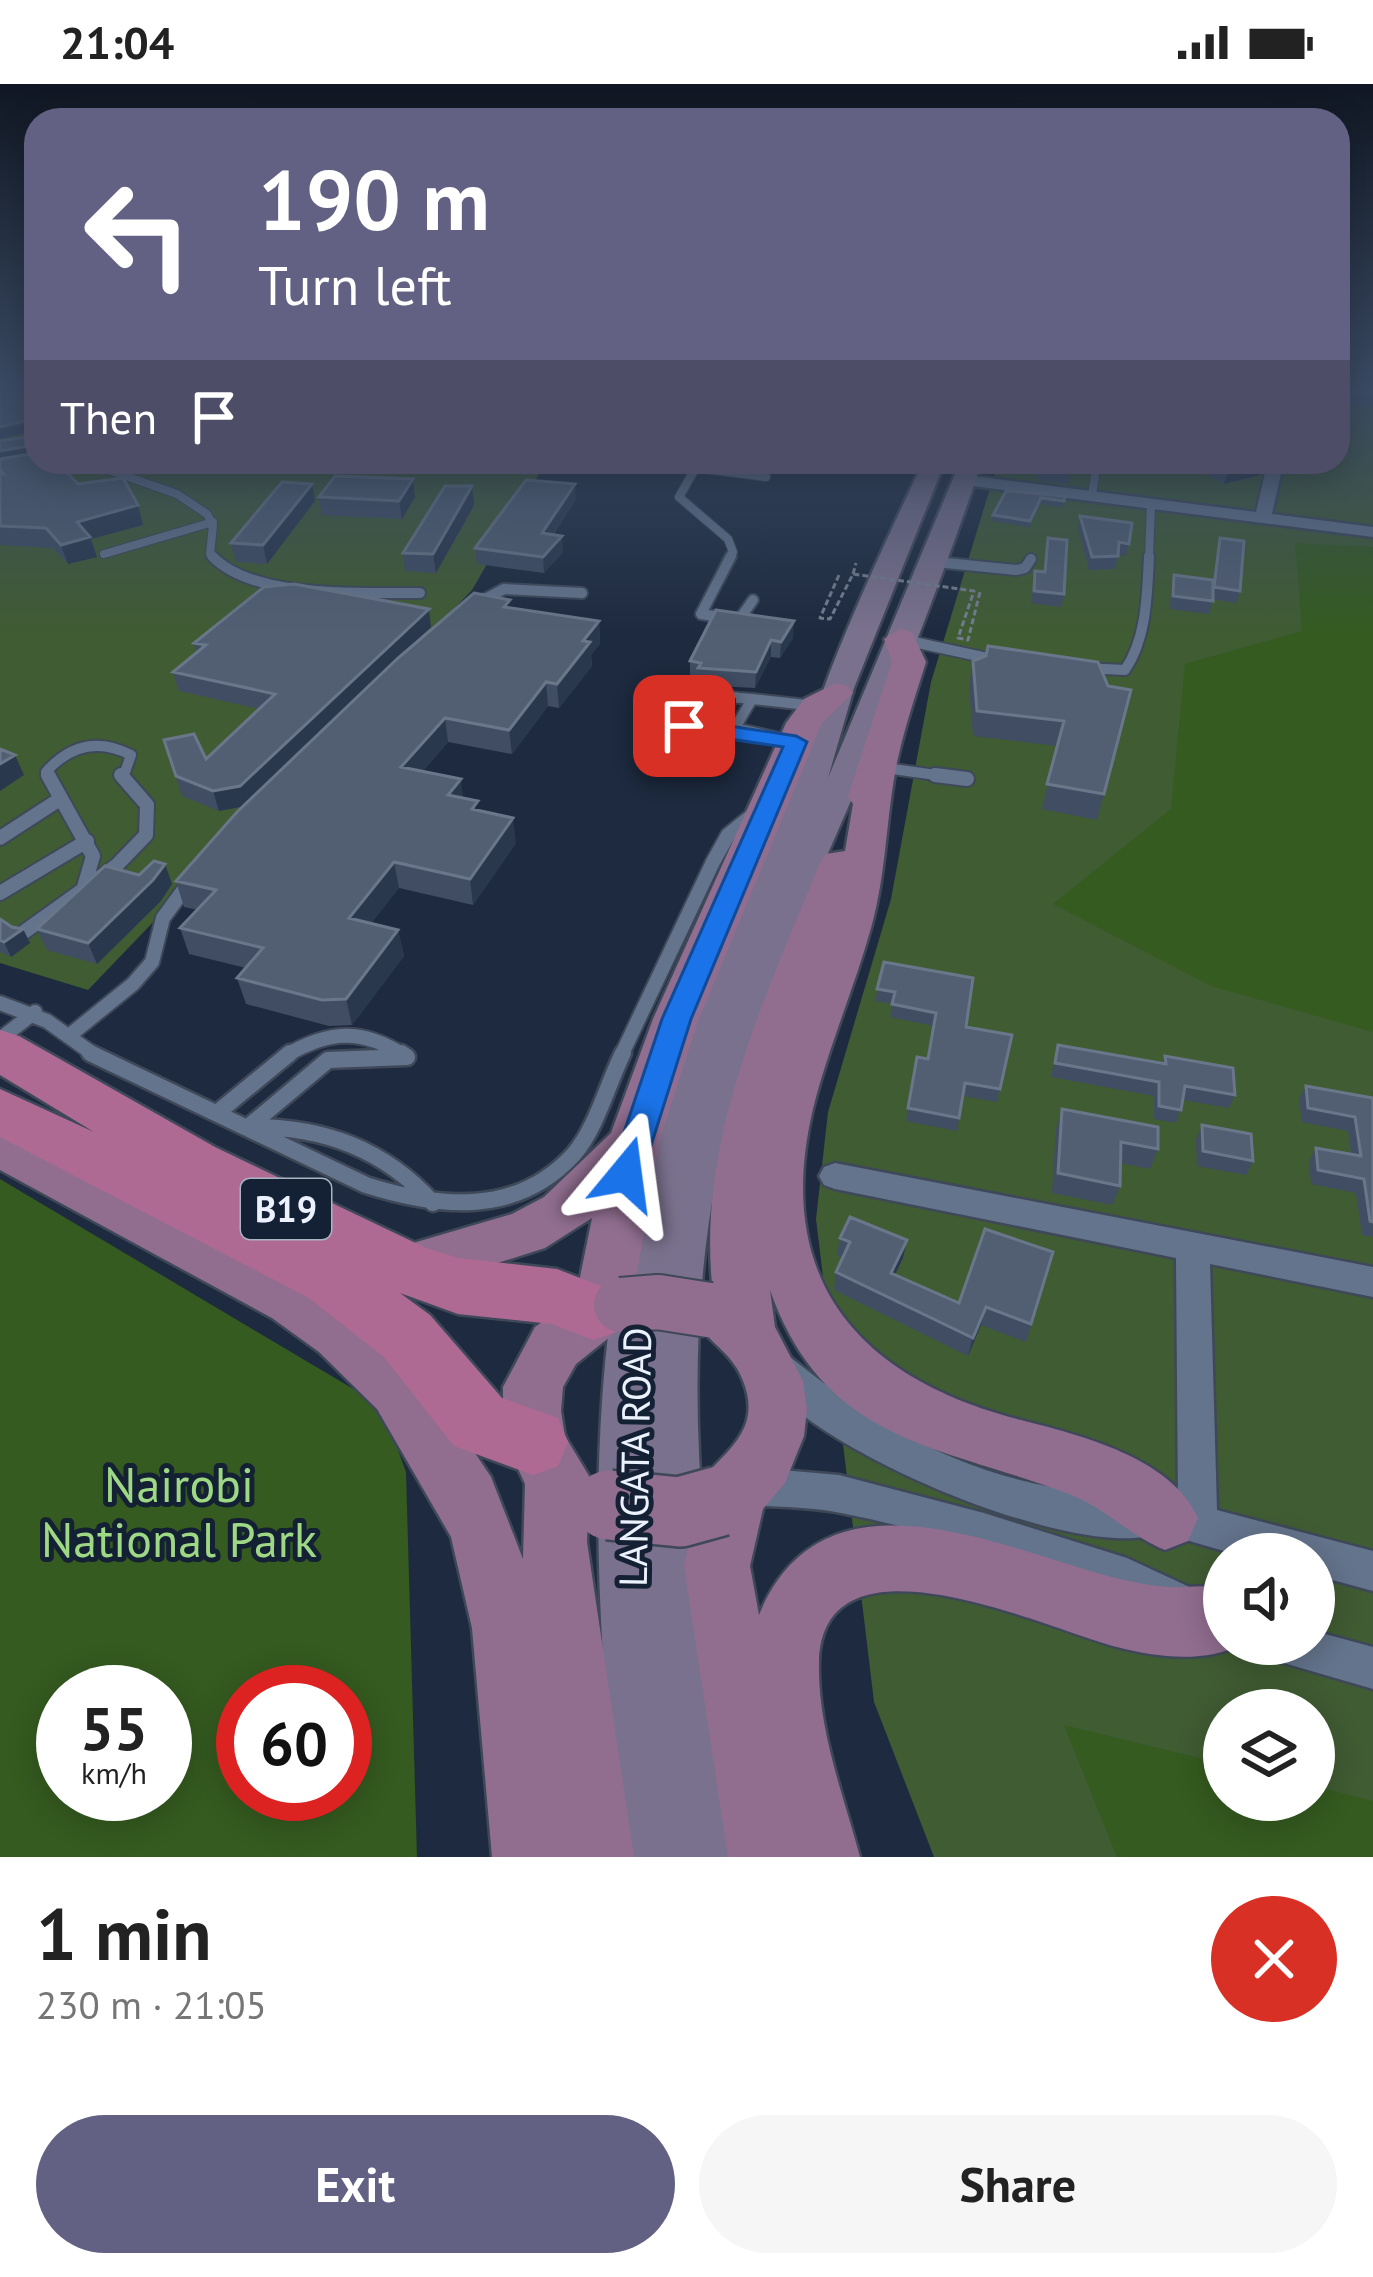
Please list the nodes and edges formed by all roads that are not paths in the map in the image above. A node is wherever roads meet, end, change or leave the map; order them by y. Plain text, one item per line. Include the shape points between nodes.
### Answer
1 (122, 474) edge
2 (693, 474) edge
3 (749, 474) edge
4 (954, 474) edge
5 (956, 474) edge
6 (979, 474) edge
7 (1095, 474) edge
8 (1273, 474) edge
9 (766, 477) dead end
10 (1092, 495) junction
11 (1151, 503) junction
12 (1263, 518) junction
13 (213, 522) junction
14 (1373, 532) edge
15 (104, 554) dead end
16 (1031, 559) dead end
17 (936, 562) junction
18 (582, 592) dead end
19 (420, 593) dead end
20 (753, 600) dead end
21 (459, 618) edge
22 (900, 640) junction
23 (1013, 663) edge
24 (1071, 667) edge
25 (752, 699) junction
26 (816, 714) junction
27 (737, 731) junction
28 (878, 767) junction
29 (967, 779) dead end
30 (60, 799) junction
31 (766, 811) junction
32 (0, 838) edge
33 (87, 841) junction
34 (201, 862) edge
35 (84, 887) junction
36 (0, 893) edge
37 (24, 932) edge
38 (0, 1003) edge
39 (18, 1031) edge
40 (70, 1035) junction
41 (0, 1039) edge
42 (0, 1111) edge
43 (217, 1113) junction
44 (247, 1127) junction
45 (633, 1143) junction
46 (0, 1146) edge
47 (835, 1176) dead end
48 (433, 1203) junction
49 (1192, 1246) junction
50 (406, 1268) junction
51 (1373, 1282) edge
52 (605, 1309) junction
53 (725, 1315) junction
54 (566, 1475) junction
55 (733, 1493) junction
56 (1182, 1521) junction
57 (1228, 1533) edge
58 (1335, 1561) edge
59 (1373, 1571) edge
60 (1203, 1615) edge
61 (1203, 1624) edge
62 (1335, 1658) edge
63 (1373, 1668) edge
64 (531, 1857) edge
65 (595, 1857) edge
66 (656, 1857) edge
67 (722, 1857) edge
68 (767, 1857) edge
69 (821, 1857) edge

1 - 13 lane via 165,488
2 - 20 lane via 679,497 733,552 701,614 739,620
3 - 9 lane
4 - 26 main road, LANGATA ROAD
5 - 17 main road
6 - 10 street
7 - 10 lane
8 - 12 street
10 - 11 street
11 - 12 street
11 - 24 lane via 1132,664
12 - 14 street
13 - 15 lane
13 - 19 lane via 210,554 227,574
16 - 17 lane via 1016,571
17 - 22 main road
18 - 21 lane via 504,589
22 - 23 lane
22 - 28 main road via 909,662
22 - 53 main road via 734,1042 694,1175
25 - 26 lane
25 - 27 lane
25 - 27 lane via 692,694 673,720
26 - 27 lane
26 - 31 main road
26 - 66 main road, LANGATA ROAD via 816,767 702,1033 663,1156 643,1257 627,1444 644,1773
28 - 29 lane
28 - 53 main road via 746,1134
28 - 56 main road via 851,924 774,1181 787,1264 836,1354 899,1406 1087,1470
30 - 32 lane
30 - 33 lane
30 - 35 lane via 46,772 58,757 102,742 131,755 121,775 147,805 146,836
31 - 45 main road via 676,1019
31 - 48 lane via 728,835 576,1152 523,1194
33 - 35 lane via 93,856
33 - 36 lane
34 - 40 lane via 164,918 152,962
35 - 37 lane
38 - 39 lane
39 - 40 lane
39 - 41 lane
39 - 50 highway, B19 via 194,1163
40 - 43 lane via 88,1052
42 - 54 highway, B19 via 332,1279 406,1336 478,1423
43 - 44 lane
43 - 44 lane via 281,1055 319,1036 389,1042 407,1057 328,1060
44 - 48 lane via 371,1190
44 - 48 lane via 346,1139 411,1174
45 - 50 main road via 563,1214
45 - 52 main road
46 - 64 main road via 292,1300 398,1389 468,1499 488,1552 516,1690
47 - 49 street
49 - 51 street
49 - 56 street via 1197,1326
50 - 52 highway, B19 via 458,1286
52 - 53 main road, bridge via 658,1302
52 - 54 main road via 550,1348 536,1372 530,1399
53 - 55 main road via 777,1397 772,1442
53 - 56 street via 845,1423 914,1462 1066,1509
53 - 67 main road, LANGATA ROAD via 671,1452 695,1715
54 - 55 main road, bridge via 680,1512
54 - 65 main road via 554,1542
55 - 60 street via 839,1494 1127,1578
55 - 68 main road via 717,1566
56 - 57 street
58 - 59 street
61 - 69 main road via 1159,1625 901,1554 825,1576 794,1605 783,1653 783,1687
62 - 63 street

